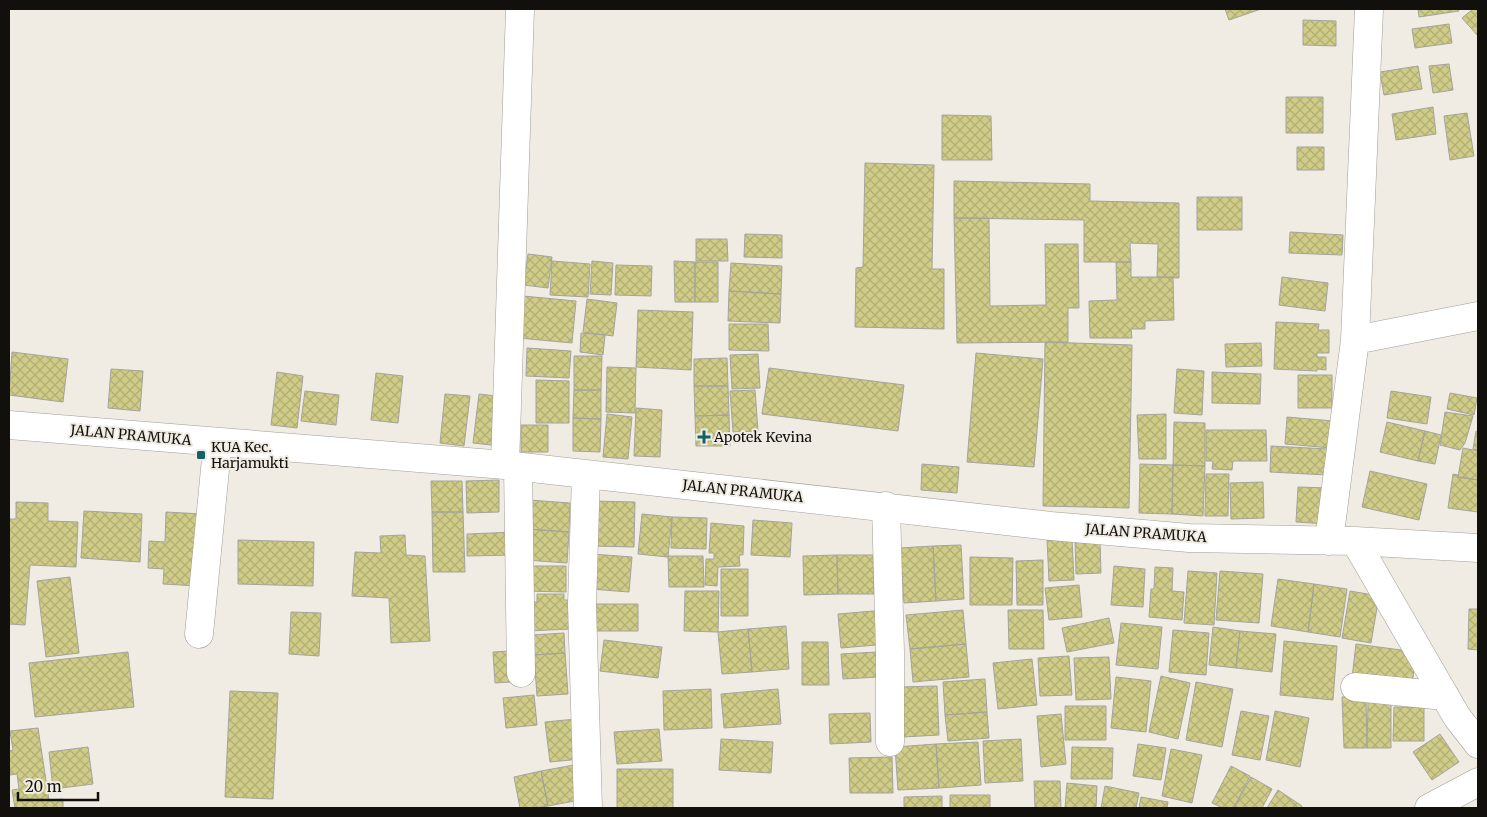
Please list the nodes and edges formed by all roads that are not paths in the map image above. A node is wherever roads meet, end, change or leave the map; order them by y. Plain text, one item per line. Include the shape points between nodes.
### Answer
1 (520, 9) edge
2 (1370, 9) edge
3 (1478, 316) edge
4 (1355, 340) junction
5 (9, 425) edge
6 (215, 459) junction
7 (512, 466) junction
8 (586, 475) junction
9 (886, 506) junction
10 (1342, 541) junction
11 (1478, 548) edge
12 (199, 634) dead end
13 (521, 673) dead end
14 (1355, 687) dead end
15 (1445, 696) junction
16 (890, 742) dead end
17 (1478, 744) edge
18 (1478, 782) edge
19 (588, 808) edge
20 (1429, 808) edge

1 - 7 street
2 - 4 street
3 - 4 street
4 - 10 street
5 - 6 street, JALAN PRAMUKA
6 - 7 street, JALAN PRAMUKA
6 - 12 street
7 - 8 street, JALAN PRAMUKA
7 - 13 street
8 - 9 street, JALAN PRAMUKA
8 - 19 street via 582,605
9 - 10 street, JALAN PRAMUKA via 1051,526 1179,537
9 - 16 street
10 - 11 street, JALAN PRAMUKA
10 - 15 street
14 - 15 street
15 - 17 street
18 - 20 street

